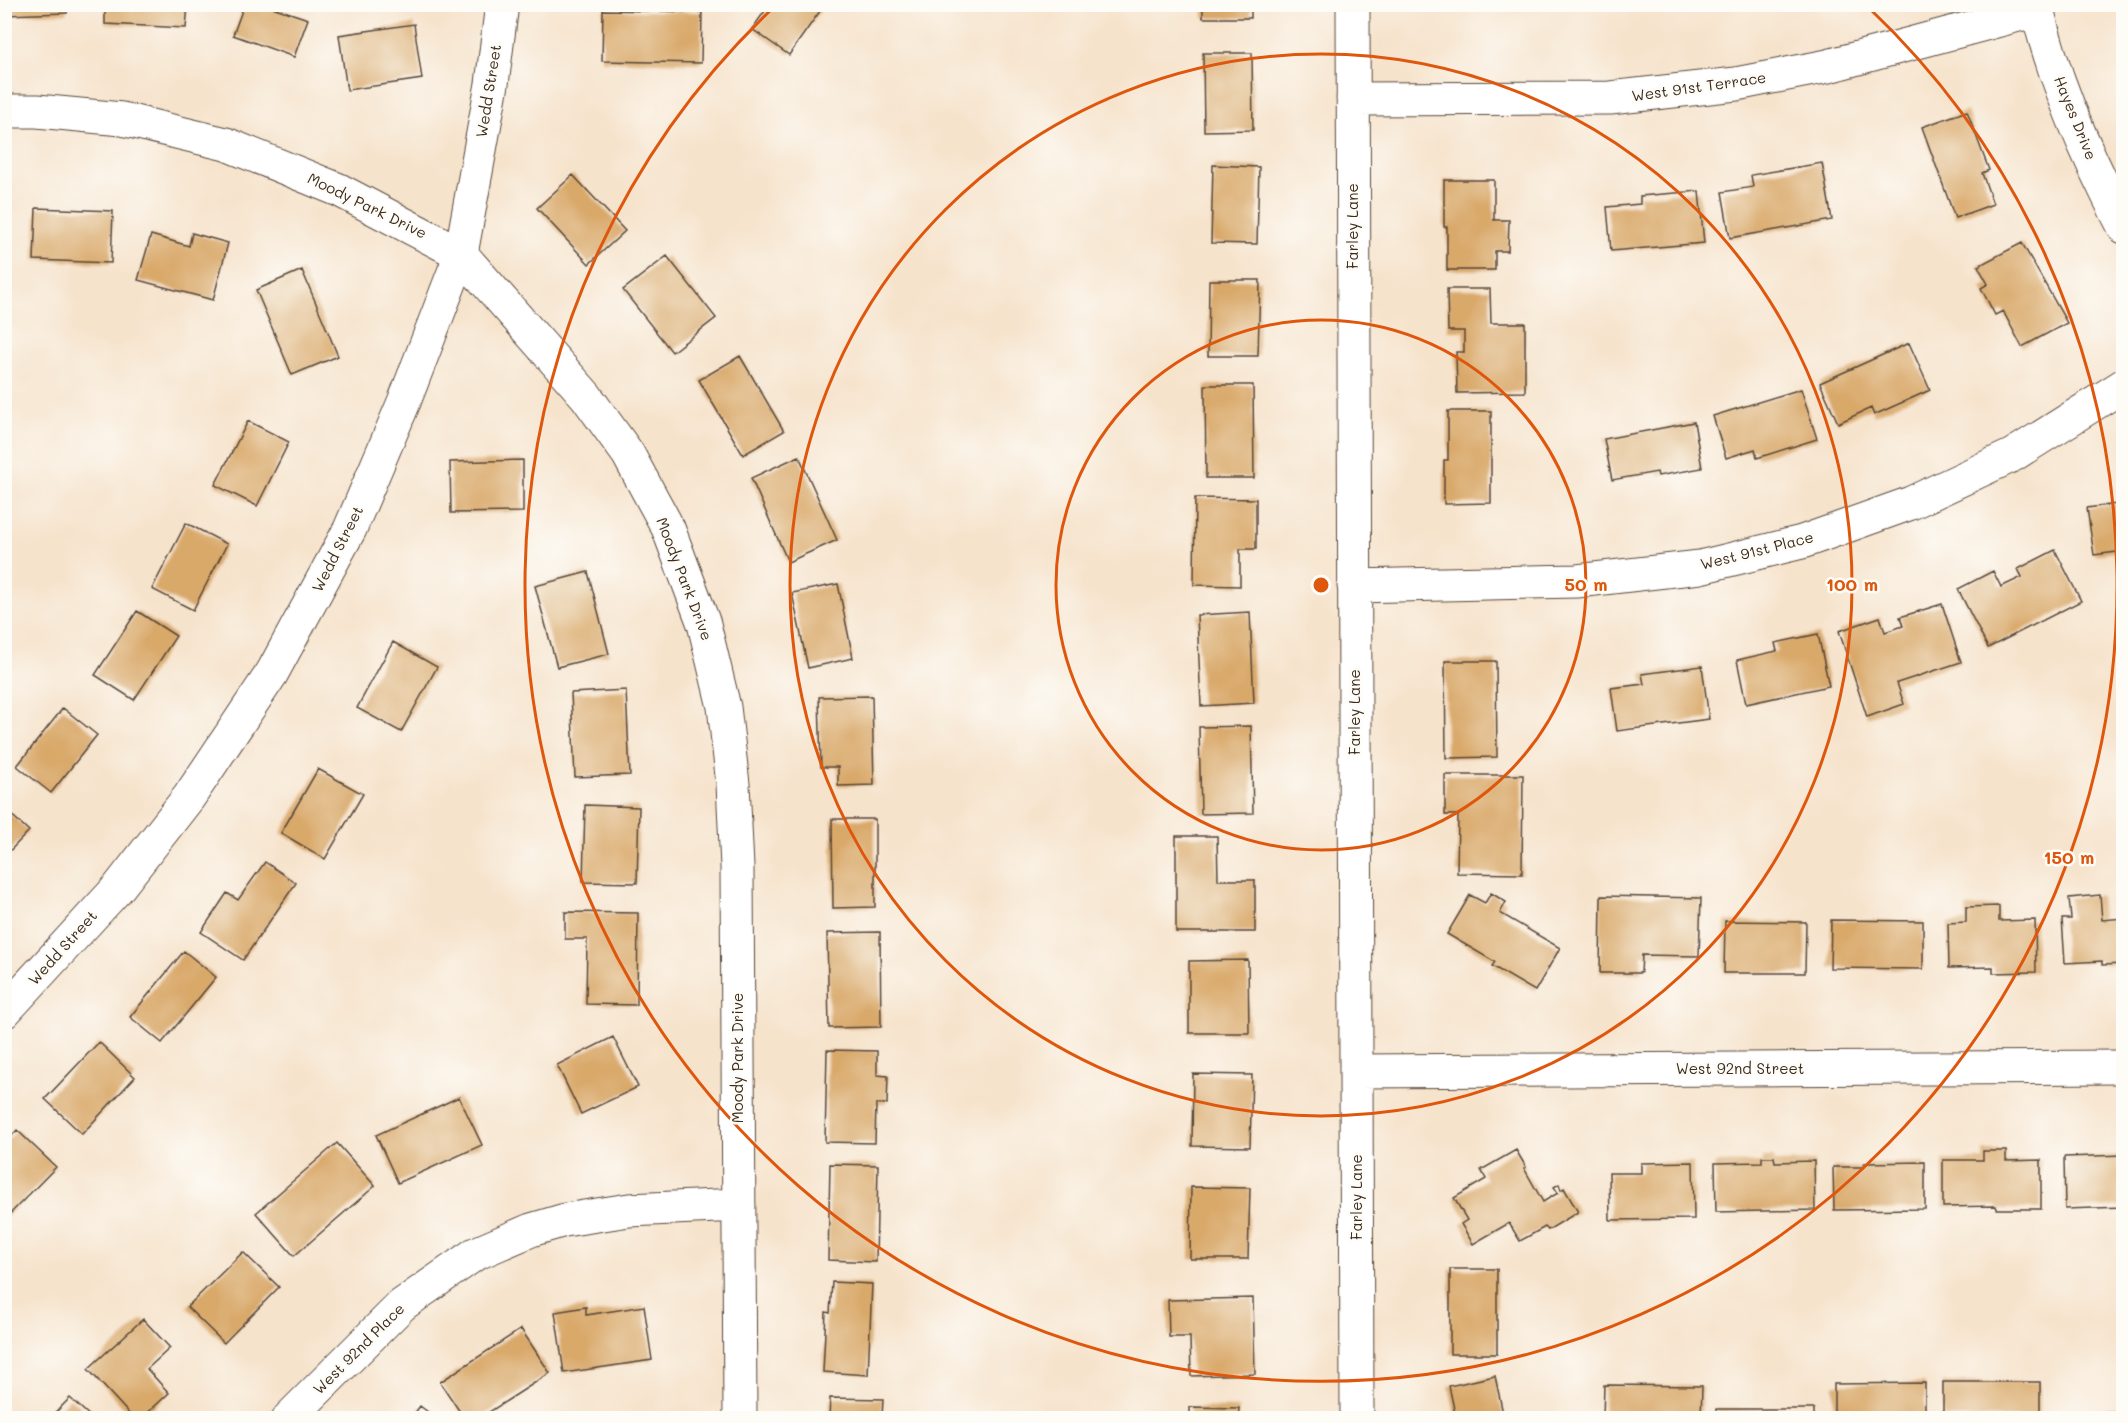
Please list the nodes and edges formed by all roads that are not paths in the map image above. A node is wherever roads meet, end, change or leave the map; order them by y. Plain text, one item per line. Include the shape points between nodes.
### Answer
1 (502, 4) edge
2 (1353, 4) edge
3 (2036, 7) edge
4 (1353, 99) junction
5 (4, 111) edge
6 (2124, 227) edge
7 (461, 254) junction
8 (2124, 385) edge
9 (1354, 586) junction
10 (4, 1012) edge
11 (2124, 1067) edge
12 (1357, 1071) junction
13 (739, 1205) junction
14 (289, 1419) edge
15 (740, 1419) edge
16 (1357, 1419) edge

1 - 7 street, Wedd Street via 492,84
2 - 4 street, Farley Lane
3 - 4 street, West 91st Terrace via 1828,66 1736,84 1610,98
3 - 6 street, Hayes Drive via 2060,84
4 - 9 street, Farley Lane
5 - 7 street, Moody Park Drive via 122,119 226,144 339,190
7 - 10 street, Wedd Street via 350,529 272,673 189,797 118,888
7 - 13 street, Moody Park Drive via 586,396 628,454 668,528 704,624 724,707 733,784
8 - 9 street, West 91st Place via 2013,455 1911,503 1802,542 1700,567 1576,581
9 - 12 street, Farley Lane
11 - 12 street, West 92nd Street
12 - 16 street, Farley Lane
13 - 14 street, West 92nd Place via 629,1210 565,1220 475,1254 402,1305
13 - 15 street, Moody Park Drive

